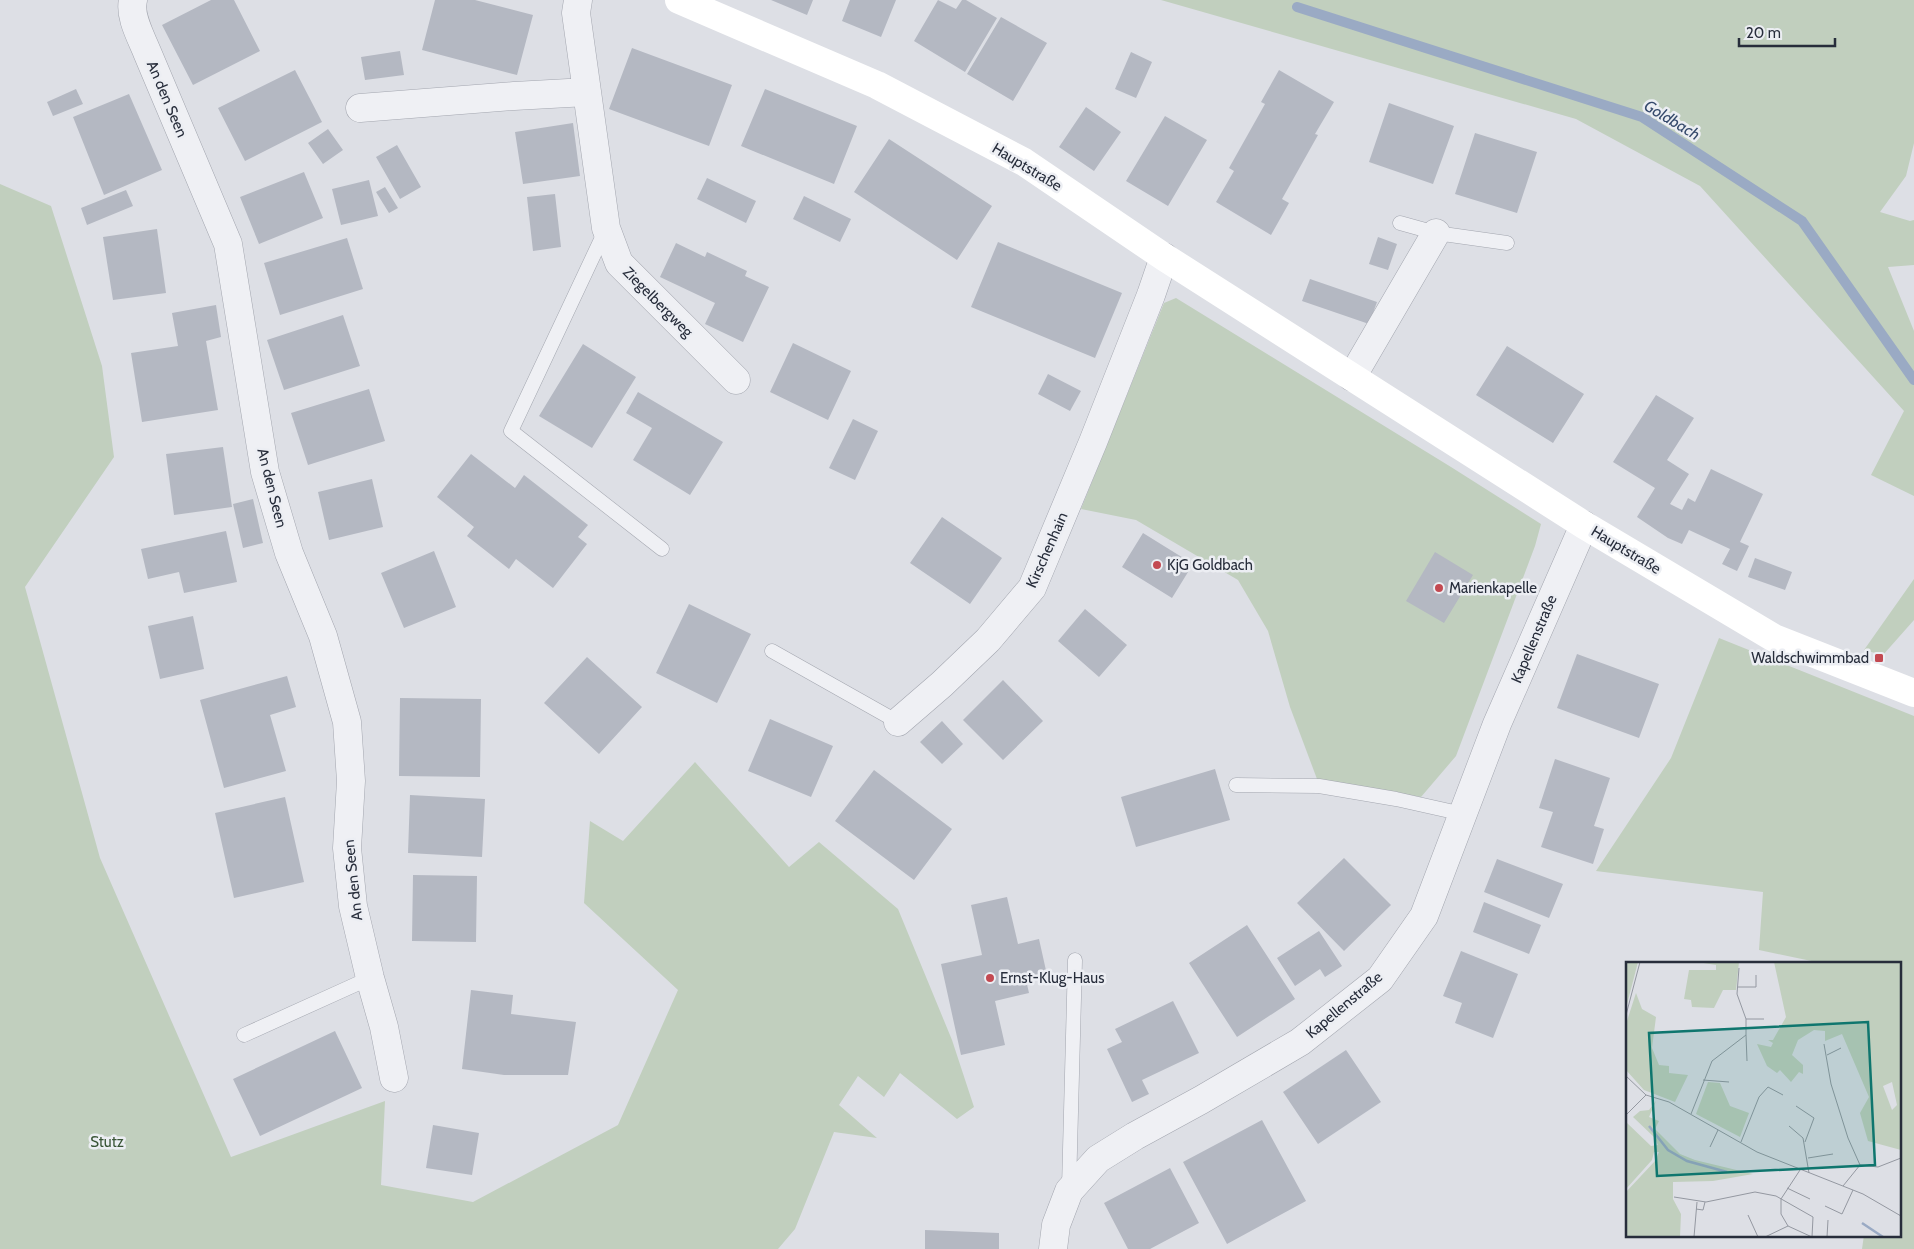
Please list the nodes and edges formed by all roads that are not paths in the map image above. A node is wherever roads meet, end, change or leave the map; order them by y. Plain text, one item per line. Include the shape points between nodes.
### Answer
1 (578, 0) edge
2 (679, 0) edge
3 (129, 2) edge
4 (587, 92) junction
5 (360, 108) dead end
6 (1400, 223) dead end
7 (606, 228) junction
8 (1436, 233) junction
9 (1508, 243) dead end
10 (1164, 257) junction
11 (1352, 377) junction
12 (736, 380) dead end
13 (1584, 525) junction
14 (662, 549) dead end
15 (772, 651) dead end
16 (1914, 693) edge
17 (898, 722) joint
18 (1236, 786) dead end
19 (1463, 814) junction
20 (1075, 960) dead end
21 (370, 978) junction
22 (244, 1035) dead end
23 (394, 1078) dead end
24 (1069, 1191) junction
25 (1053, 1249) edge

1 - 4 street, Ziegelbergweg via 576,13
2 - 10 street, Hauptstraße via 877,85 1024,162
3 - 21 street, An den Seen via 228,244 265,472 289,553 323,636 347,722 351,781 347,848 353,906
4 - 5 street
4 - 7 street, Ziegelbergweg
6 - 8 lane
7 - 12 street, Ziegelbergweg via 619,263
7 - 14 lane via 511,431
8 - 9 lane
8 - 11 street
10 - 11 street, Hauptstraße
10 - 17 street, Kirschenhain via 1093,442 1032,588 988,640
11 - 13 street, Hauptstraße
13 - 16 street, Hauptstraße via 1774,638
13 - 19 street, Kapellenstraße via 1497,724
15 - 17 lane, Kirschenhain
18 - 19 lane via 1319,786
19 - 24 street, Kapellenstraße via 1424,916 1380,979 1300,1042 1098,1159
20 - 24 lane
21 - 22 lane
21 - 23 street, An den Seen
24 - 25 street, Kapellenstraße via 1056,1225

